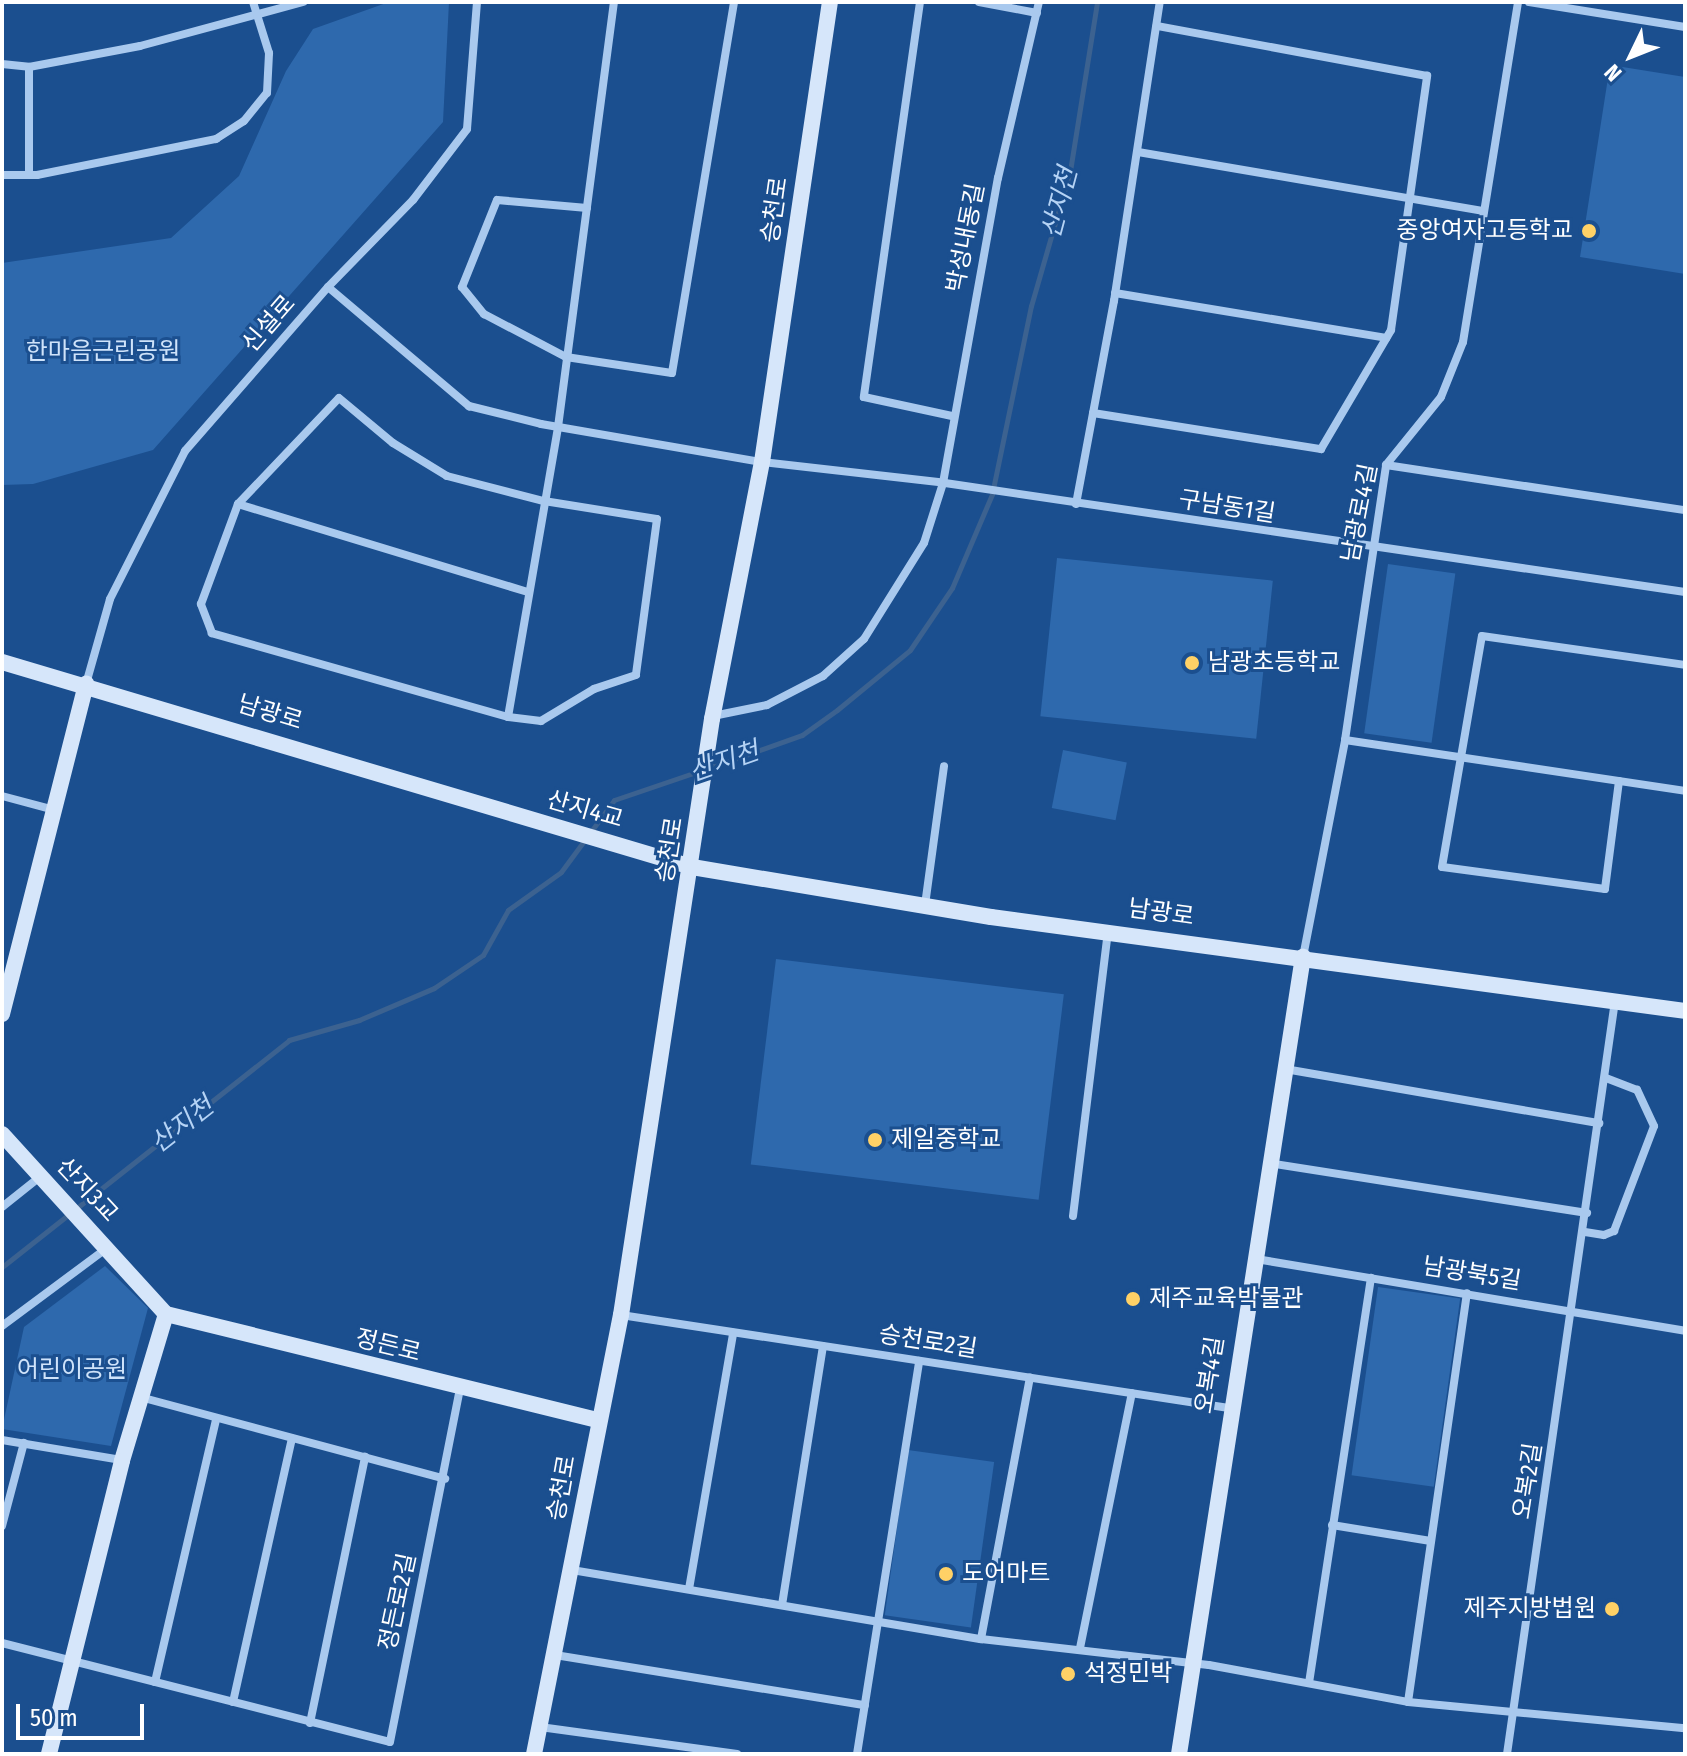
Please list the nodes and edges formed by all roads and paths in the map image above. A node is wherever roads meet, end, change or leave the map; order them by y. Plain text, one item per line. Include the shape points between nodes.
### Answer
1 (253, 2) edge
2 (303, 2) edge
3 (477, 2) edge
4 (614, 2) edge
5 (734, 2) edge
6 (830, 2) edge
7 (920, 2) edge
8 (979, 2) edge
9 (1039, 2) edge
10 (1160, 2) edge
11 (1518, 2) edge
12 (1529, 2) edge
13 (257, 13) junction
14 (1037, 13) junction
15 (1157, 26) junction
16 (1685, 27) edge
17 (2, 64) edge
18 (29, 67) junction
19 (1138, 152) junction
20 (2, 175) edge
21 (29, 175) junction
22 (1410, 198) junction
23 (587, 208) junction
24 (1484, 211) junction
25 (328, 287) junction
26 (1115, 293) junction
27 (1386, 338) junction
28 (566, 357) junction
29 (1093, 413) junction
30 (952, 416) junction
31 (558, 427) junction
32 (762, 462) junction
33 (1386, 465) junction
34 (944, 483) junction
35 (544, 501) junction
36 (238, 504) junction
37 (1076, 504) junction
38 (1685, 510) edge
39 (1372, 549) junction
40 (527, 592) junction
41 (1685, 592) edge
42 (2, 662) edge
43 (1685, 665) edge
44 (86, 684) junction
45 (508, 717) junction
46 (713, 718) junction
47 (1345, 740) junction
48 (1461, 756) junction
49 (944, 766) dead end
50 (1619, 781) junction
51 (1685, 791) edge
52 (2, 796) edge
53 (51, 809) junction
54 (523, 817) joint
55 (633, 848) joint
56 (692, 867) junction
57 (925, 905) junction
58 (1108, 929) junction
59 (1303, 957) junction
60 (4, 995) edge
61 (1615, 1000) junction
62 (1685, 1011) edge
63 (2, 1014) edge
64 (1282, 1069) junction
65 (1605, 1078) junction
66 (1599, 1123) junction
67 (2, 1134) edge
68 (1267, 1163) junction
69 (36, 1171) junction
70 (2, 1207) edge
71 (1587, 1213) junction
72 (1073, 1216) dead end
73 (1585, 1232) junction
74 (108, 1247) junction
75 (1253, 1259) junction
76 (1371, 1278) junction
77 (1467, 1293) junction
78 (1574, 1310) junction
79 (166, 1314) junction
80 (621, 1315) junction
81 (2, 1326) edge
82 (1685, 1331) edge
83 (733, 1333) junction
84 (823, 1346) junction
85 (919, 1361) junction
86 (1030, 1378) junction
87 (460, 1389) junction
88 (1132, 1393) junction
89 (139, 1397) junction
90 (1229, 1408) junction
91 (216, 1419) junction
92 (598, 1420) junction
93 (292, 1439) junction
94 (2, 1440) edge
95 (24, 1443) junction
96 (365, 1457) junction
97 (122, 1461) junction
98 (445, 1479) junction
99 (1332, 1525) junction
100 (2, 1526) edge
101 (1431, 1541) junction
102 (572, 1570) junction
103 (689, 1589) junction
104 (782, 1605) junction
105 (878, 1622) junction
106 (981, 1639) junction
107 (2, 1643) edge
108 (1080, 1648) junction
109 (555, 1655) junction
110 (71, 1661) junction
111 (1194, 1663) junction
112 (155, 1682) junction
113 (1309, 1683) junction
114 (233, 1702) junction
115 (1408, 1702) junction
116 (865, 1705) junction
117 (1514, 1716) junction
118 (310, 1723) junction
119 (540, 1727) junction
120 (1685, 1728) edge
121 (49, 1754) edge
122 (534, 1754) edge
123 (737, 1754) edge
124 (857, 1754) edge
125 (1179, 1754) edge
126 (1507, 1754) edge

1 - 13 street
2 - 13 street
3 - 25 street, 신설로 via 467,129 413,200
4 - 23 street
5 - 28 street via 672,373
6 - 32 main road, 승천로
7 - 30 street via 864,397
8 - 14 street
9 - 14 street, 박성내동길
10 - 15 street
11 - 24 street, 남광로4길
12 - 16 street
13 - 18 street via 140,46
13 - 21 street via 269,53 267,93 244,121 216,139
14 - 30 street, 박성내동길 via 998,178
15 - 19 street
15 - 22 street via 1427,76
17 - 18 street
18 - 21 street
19 - 22 street
19 - 26 street
20 - 21 street
22 - 24 street
22 - 27 street
23 - 28 street
23 - 28 street via 497,200 462,287 484,314
24 - 33 street, 남광로4길 via 1463,342 1441,397
25 - 31 street, 구남동1길 via 469,406
25 - 44 street, 신설로 via 185,451 110,599
26 - 27 street
26 - 29 street
27 - 29 street via 1321,449
28 - 31 street
29 - 37 street
30 - 34 street, 박성내동길
31 - 32 street, 구남동1길
31 - 35 street
32 - 34 street, 구남동1길
32 - 46 main road, 승천로
33 - 38 street
33 - 39 street, 남광로4길
34 - 37 street, 구남동1길
34 - 46 street, 박성내동길 via 924,543 864,639 823,676 767,705
35 - 36 street via 447,476 393,443 339,398
35 - 40 street
35 - 45 street via 657,519 636,675 594,689 541,721
36 - 40 street
36 - 45 street via 201,604 212,633
37 - 39 street, 구남동1길
39 - 41 street, 구남동1길
39 - 47 street, 남광로4길
40 - 45 street
42 - 44 main road, 남광로
43 - 48 street via 1482,636
44 - 53 main road
44 - 54 main road, 남광로
46 - 56 main road, 승천로
47 - 48 street
47 - 59 street, 남광로4길
48 - 50 street
48 - 50 street via 1442,867 1605,889
49 - 57 street
50 - 51 street
52 - 53 street
53 - 60 main road
54 - 55 main road, 산지4교
55 - 56 main road, 남광로
56 - 57 main road, 남광로
56 - 80 main road, 승천로
57 - 58 main road, 남광로
58 - 59 main road, 남광로
58 - 72 street
59 - 61 main road, 남광로
59 - 64 main road, 오복4길
60 - 63 main road
61 - 62 main road, 남광로
61 - 65 street, 오복2길
64 - 66 street
64 - 68 main road, 오복4길
65 - 66 street, 오복2길
65 - 73 street via 1637,1090 1654,1126 1614,1231
66 - 71 street, 오복2길
67 - 69 main road
68 - 71 street
68 - 75 main road, 오복4길
69 - 70 street
69 - 74 main road, 산지3교
71 - 73 street, 오복2길
73 - 78 street, 오복2길
74 - 79 main road
74 - 81 street
75 - 76 street, 남광북5길
75 - 90 main road, 오복4길
76 - 77 street, 남광북5길
76 - 99 street
77 - 78 street, 남광북5길
77 - 101 street
78 - 82 street, 남광북5길
78 - 117 street, 오복2길
79 - 87 main road, 정든로
79 - 89 main road
80 - 83 street, 승천로2길
80 - 92 main road, 승천로
83 - 84 street, 승천로2길
83 - 103 street
84 - 85 street, 승천로2길
84 - 104 street
85 - 86 street, 승천로2길
85 - 105 street
86 - 88 street, 승천로2길
86 - 106 street
87 - 92 main road, 정든로
87 - 98 street, 정든로2길
88 - 90 street, 승천로2길
88 - 108 street
89 - 91 street
89 - 97 main road
90 - 111 main road, 오복4길
91 - 93 street
91 - 112 street
92 - 102 main road, 승천로
93 - 96 street
93 - 114 street
94 - 95 street
95 - 97 street
95 - 100 street
96 - 98 street
96 - 118 street
97 - 110 main road
98 - 118 street, 정든로2길 via 390,1742
99 - 101 street
99 - 113 street
101 - 115 street
102 - 103 street
102 - 109 main road, 승천로
103 - 104 street
104 - 105 street
105 - 106 street
105 - 116 street
106 - 108 street
107 - 110 street, 정든로2길
108 - 111 street
109 - 116 street
109 - 119 main road, 승천로
110 - 112 street, 정든로2길
110 - 121 main road
111 - 113 street
111 - 125 main road, 오복4길
112 - 114 street, 정든로2길
113 - 115 street
114 - 118 street, 정든로2길
115 - 117 street
116 - 124 street
117 - 120 street
117 - 126 street, 오복2길
119 - 122 main road, 승천로
119 - 123 street

